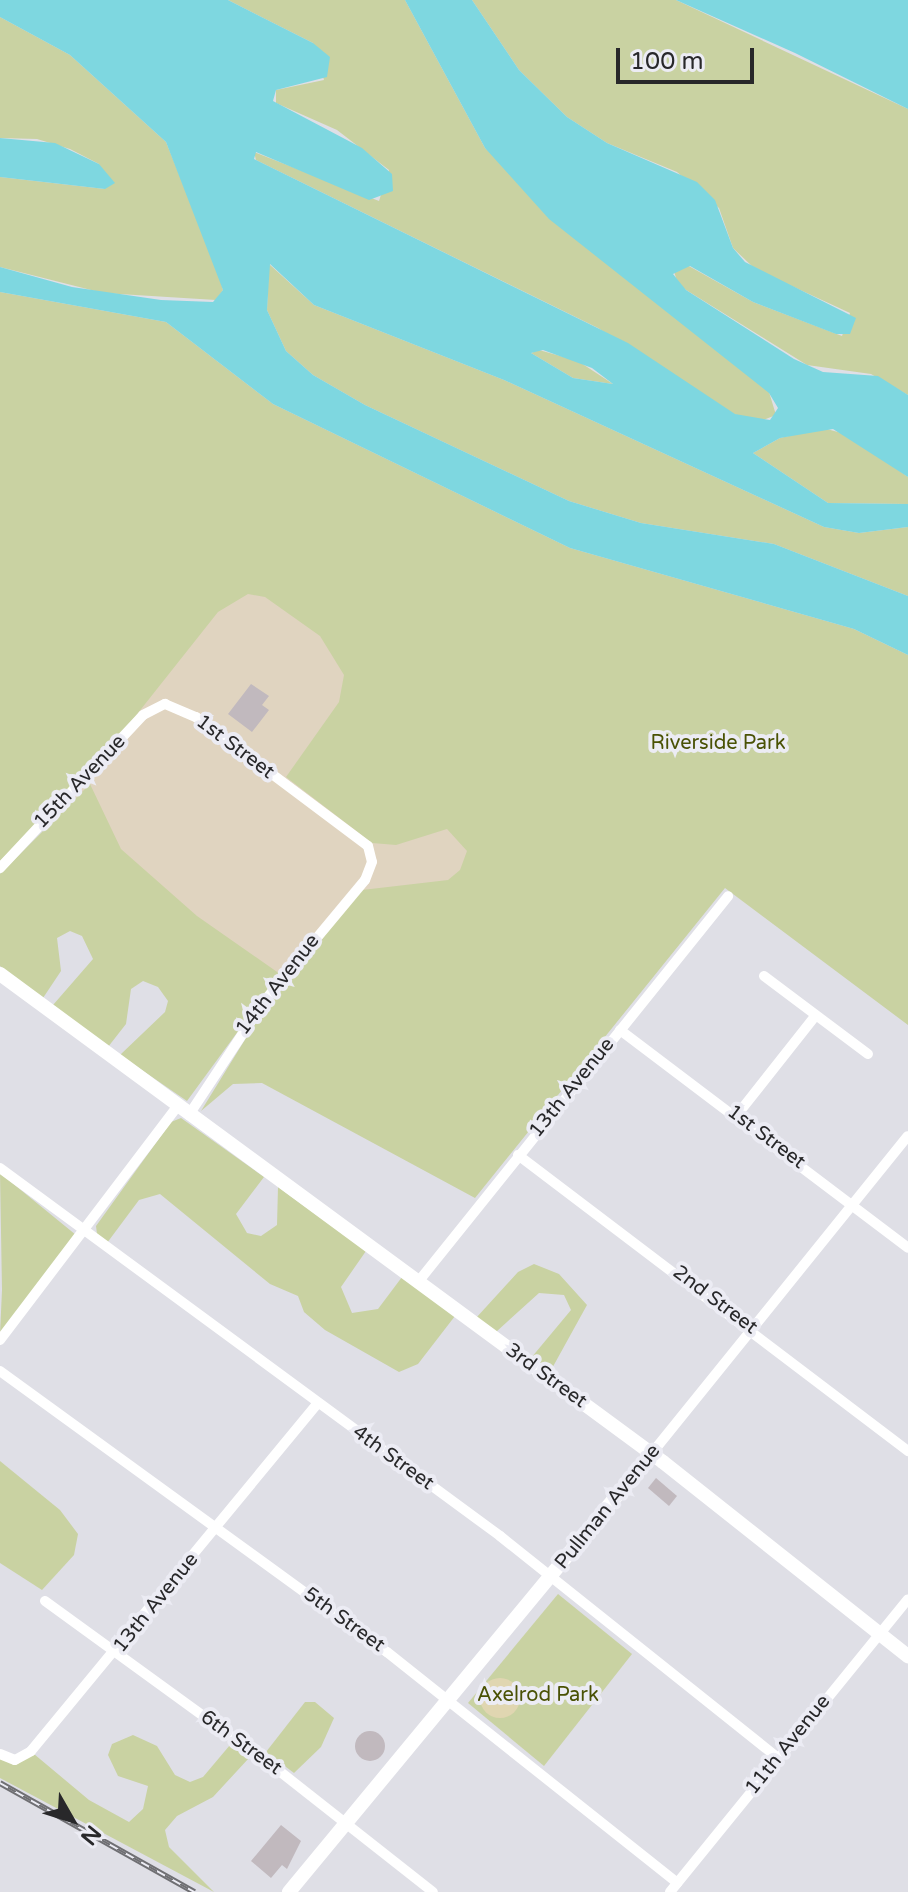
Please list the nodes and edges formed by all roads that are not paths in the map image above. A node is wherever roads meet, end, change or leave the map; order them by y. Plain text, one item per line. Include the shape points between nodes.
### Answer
1 (165, 704) joint
2 (372, 859) joint
3 (0, 868) edge
4 (728, 896) dead end
5 (0, 974) edge
6 (764, 976) dead end
7 (816, 1015) junction
8 (620, 1030) junction
9 (868, 1054) dead end
10 (183, 1111) junction
11 (737, 1115) junction
12 (908, 1136) edge
13 (518, 1155) junction
14 (0, 1168) edge
15 (853, 1204) junction
16 (84, 1234) junction
17 (908, 1248) edge
18 (418, 1282) junction
19 (753, 1328) junction
20 (0, 1340) edge
21 (0, 1371) edge
22 (318, 1403) junction
23 (908, 1451) edge
24 (652, 1453) junction
25 (216, 1528) junction
26 (551, 1577) junction
27 (908, 1599) edge
28 (45, 1601) dead end
29 (880, 1634) junction
30 (115, 1652) junction
31 (908, 1656) edge
32 (450, 1701) junction
33 (0, 1754) edge
34 (778, 1758) junction
35 (349, 1826) junction
36 (304, 1885) edge
37 (673, 1888) edge
38 (289, 1892) edge
39 (433, 1892) edge

1 - 2 street, 1st Street via 196,717 347,828 368,846
1 - 3 street, 15th Avenue via 145,712
2 - 10 street, 14th Avenue via 362,884 265,1000
4 - 8 street, 13th Avenue
5 - 10 street, 3rd Street
6 - 7 street
7 - 9 street
7 - 11 street
8 - 11 street, 1st Street
8 - 13 street, 13th Avenue
10 - 16 street, 14th Avenue
10 - 18 street, 3rd Street
11 - 15 street, 1st Street
12 - 15 street, Pullman Avenue
13 - 18 street, 13th Avenue
13 - 19 street, 2nd Street
14 - 16 street, 4th Street
15 - 17 street, 1st Street
15 - 19 street, Pullman Avenue
16 - 20 street, 14th Avenue
16 - 22 street, 4th Street
18 - 24 street, 3rd Street
19 - 23 street, 2nd Street
19 - 24 street, Pullman Avenue
21 - 25 street, 5th Street
22 - 25 street, 13th Avenue
22 - 26 street, 4th Street
24 - 26 street, Pullman Avenue
24 - 29 street, 3rd Street
25 - 30 street, 13th Avenue
25 - 32 street, 5th Street
26 - 32 street, Pullman Avenue
26 - 34 street, 4th Street
27 - 29 street, 11th Avenue
28 - 30 street, 6th Street
29 - 31 street, 3rd Street
29 - 34 street, 11th Avenue
30 - 33 street, 13th Avenue via 19,1759
30 - 35 street, 6th Street
32 - 35 street, Pullman Avenue
32 - 37 street, 5th Street
34 - 37 street, 11th Avenue
35 - 36 street, Pullman Avenue
35 - 39 street, 6th Street
36 - 38 street, Pullman Avenue

